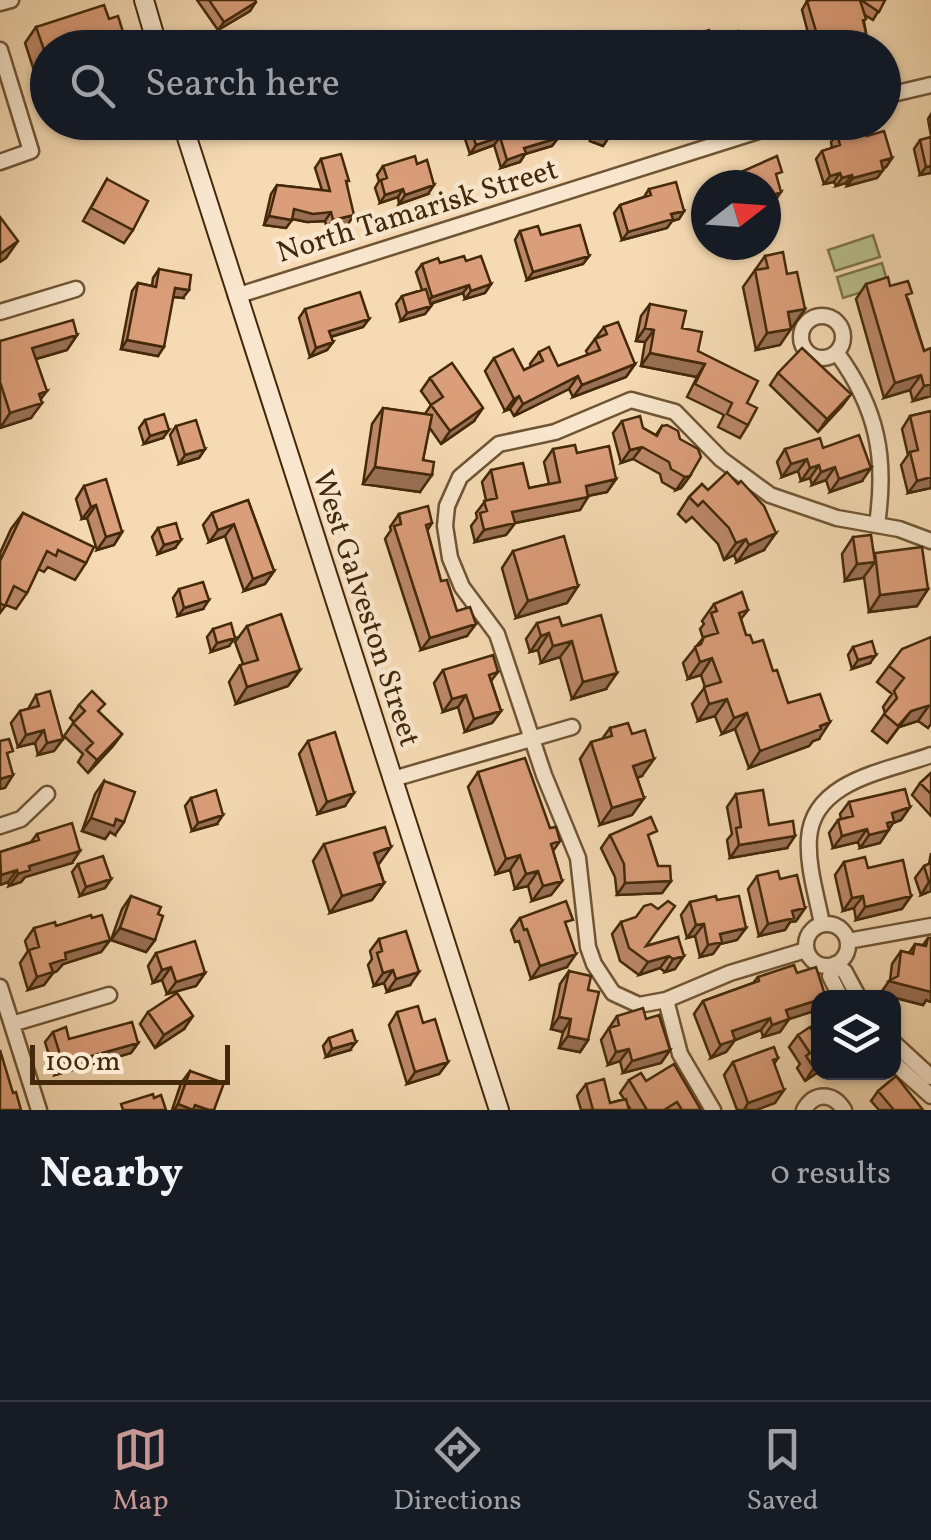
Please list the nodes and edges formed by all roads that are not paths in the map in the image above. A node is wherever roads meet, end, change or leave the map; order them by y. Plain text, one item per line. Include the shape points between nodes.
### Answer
1 (10, 0) edge
2 (144, 0) edge
3 (0, 3) edge
4 (153, 30) edge
5 (0, 50) edge
6 (931, 85) edge
7 (901, 92) edge
8 (188, 140) edge
9 (729, 140) edge
10 (0, 162) edge
11 (76, 289) dead end
12 (236, 296) junction
13 (0, 312) edge
14 (837, 353) dead end
15 (877, 524) junction
16 (931, 541) edge
17 (572, 727) dead end
18 (532, 738) junction
19 (931, 755) edge
20 (394, 779) junction
21 (46, 794) dead end
22 (0, 826) edge
23 (822, 924) junction
24 (931, 926) edge
25 (848, 941) junction
26 (806, 950) junction
27 (835, 964) junction
28 (0, 987) edge
29 (837, 990) edge
30 (855, 990) edge
31 (108, 994) dead end
32 (666, 1000) junction
33 (12, 1024) junction
34 (901, 1049) edge
35 (901, 1070) edge
36 (931, 1077) edge
37 (931, 1096) edge
38 (39, 1110) edge
39 (499, 1110) edge
40 (713, 1110) edge
41 (804, 1110) edge
42 (844, 1110) edge

1 - 3 street
2 - 4 street
5 - 10 street via 31,151
6 - 7 street
8 - 12 street, West Galveston Street
9 - 12 street, North Tamarisk Street
11 - 13 street
12 - 20 street, West Galveston Street
14 - 15 street via 869,408 878,440 883,486
15 - 16 street
15 - 18 street via 837,518 770,494 659,405 631,400 555,432 499,444 460,477 445,526 462,586 498,634
17 - 18 street
18 - 20 street
18 - 32 street via 578,858 594,964 614,993 640,1005
19 - 23 street via 851,783 818,812 809,836
20 - 39 street, West Galveston Street
21 - 22 street via 21,819
23 - 25 street via 838,926
23 - 26 street via 808,934
24 - 25 street
25 - 27 street
26 - 27 street via 818,964
26 - 32 street
27 - 29 street via 830,976
27 - 30 street
28 - 33 street
31 - 33 street
32 - 40 street via 680,1054
33 - 38 street
34 - 36 street
35 - 37 street
41 - 42 street via 822,1096

